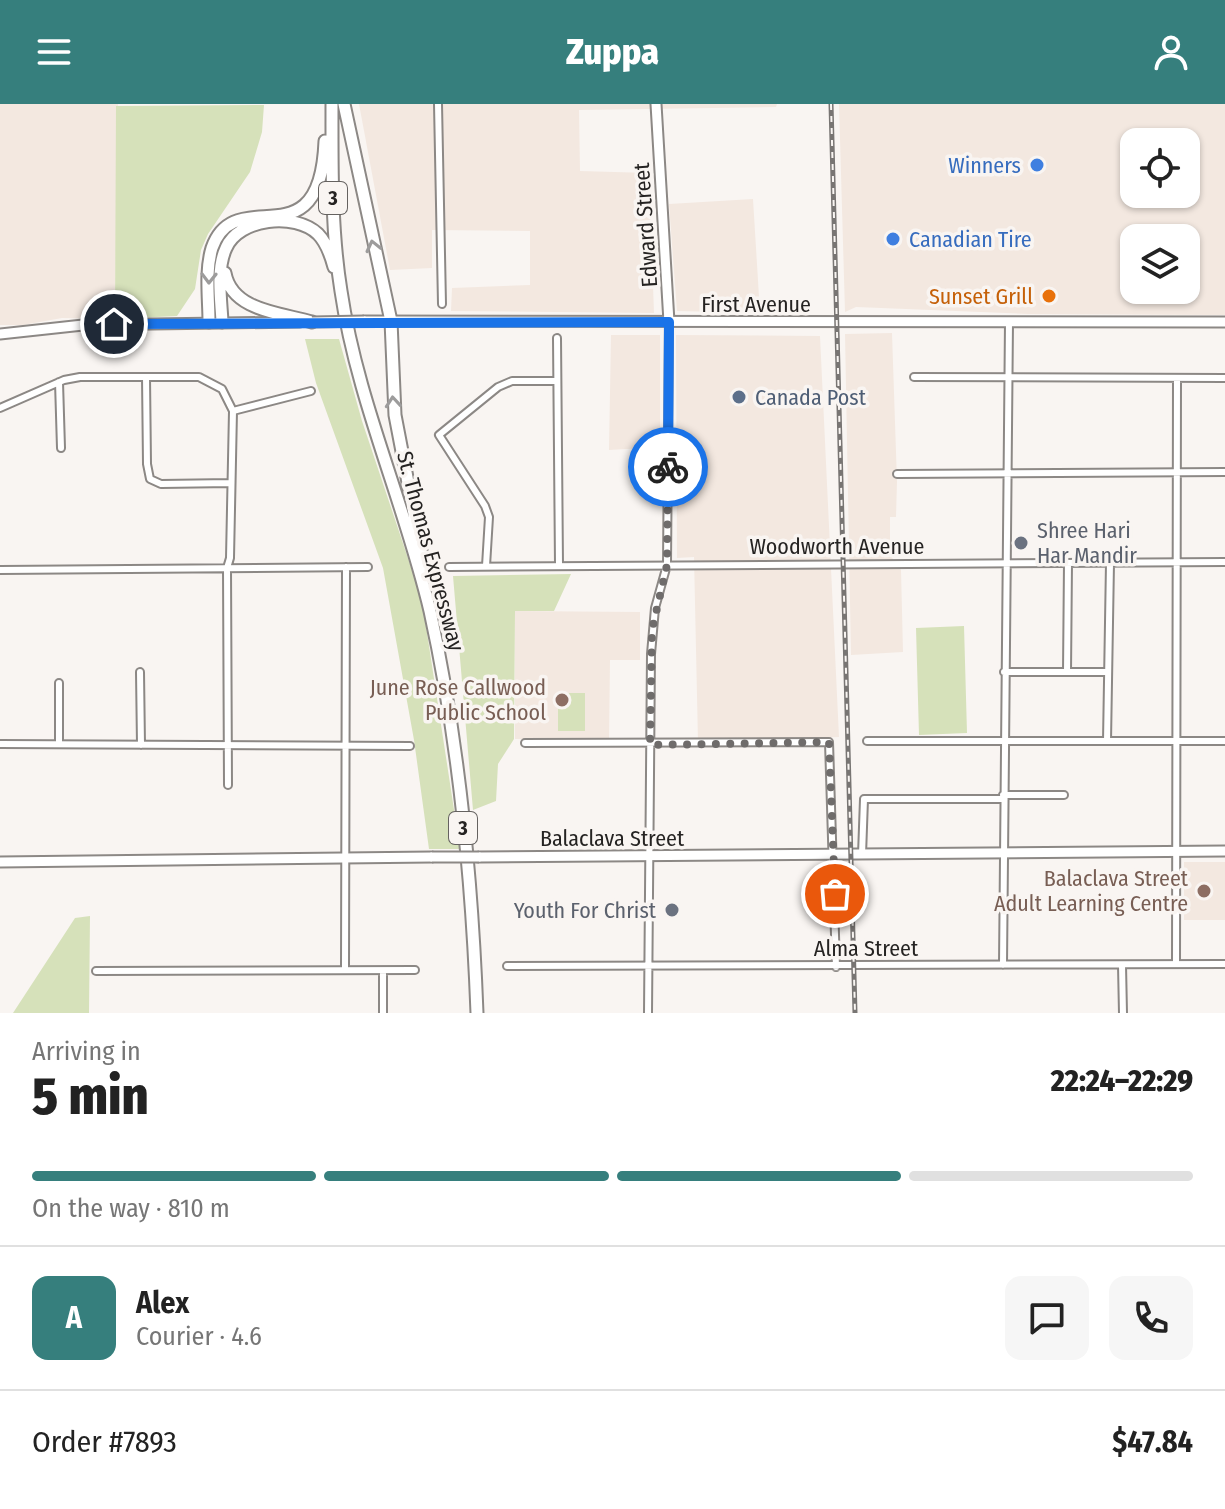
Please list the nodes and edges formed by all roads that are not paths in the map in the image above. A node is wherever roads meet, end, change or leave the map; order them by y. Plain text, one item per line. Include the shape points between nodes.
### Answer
1 (329, 104) edge
2 (344, 104) edge
3 (438, 104) edge
4 (656, 104) edge
5 (224, 254) junction
6 (341, 291) junction
7 (442, 304) dead end
8 (391, 321) junction
9 (216, 322) junction
10 (312, 322) junction
11 (669, 322) junction
12 (1009, 322) junction
13 (1225, 322) edge
14 (0, 334) edge
15 (557, 338) dead end
16 (146, 377) junction
17 (914, 377) dead end
18 (1177, 378) junction
19 (1225, 378) edge
20 (1006, 379) junction
21 (557, 381) junction
22 (59, 382) junction
23 (311, 391) dead end
24 (0, 408) edge
25 (233, 411) junction
26 (61, 448) dead end
27 (1177, 472) junction
28 (1225, 472) edge
29 (1005, 473) junction
30 (897, 474) dead end
31 (231, 483) junction
32 (1177, 562) junction
33 (1225, 562) edge
34 (1068, 563) junction
35 (1110, 563) junction
36 (1005, 564) junction
37 (559, 565) junction
38 (667, 565) junction
39 (486, 566) junction
40 (346, 567) junction
41 (368, 567) dead end
42 (449, 567) dead end
43 (227, 568) junction
44 (0, 570) edge
45 (437, 644) junction
46 (140, 672) dead end
47 (1004, 672) junction
48 (1067, 672) junction
49 (1107, 672) junction
50 (59, 683) dead end
51 (867, 741) dead end
52 (1107, 741) junction
53 (1176, 741) junction
54 (1225, 741) edge
55 (525, 743) dead end
56 (1003, 743) junction
57 (0, 744) edge
58 (59, 744) junction
59 (141, 745) junction
60 (650, 745) junction
61 (228, 746) junction
62 (346, 746) junction
63 (410, 746) dead end
64 (228, 785) dead end
65 (1064, 795) dead end
66 (1003, 797) junction
67 (1176, 851) junction
68 (1225, 851) edge
69 (1003, 854) junction
70 (834, 855) junction
71 (862, 855) junction
72 (650, 856) junction
73 (345, 858) junction
74 (0, 860) edge
75 (1176, 964) junction
76 (1225, 964) edge
77 (1003, 965) junction
78 (1122, 965) junction
79 (507, 966) dead end
80 (836, 967) junction
81 (345, 968) junction
82 (648, 968) junction
83 (415, 970) dead end
84 (96, 971) dead end
85 (383, 973) junction
86 (383, 1013) edge
87 (477, 1013) edge
88 (648, 1013) edge
89 (1123, 1013) edge

1 - 6 highway, St. Thomas Expressway / 3
1 -> 9 highway via 324,168 308,204 295,212 245,218 221,234 210,259
8 -> 2 highway
3 - 7 street
4 - 11 street, Edward Street
5 - 6 highway via 231,239 246,227 298,223 323,240
5 - 9 highway
5 - 10 highway via 226,280 242,301
6 - 45 highway, St. Thomas Expressway / 3
8 - 10 street, First Avenue, bridge
8 - 11 street, First Avenue
45 -> 8 highway via 395,415
9 - 10 street, First Avenue
9 - 14 street, First Avenue via 83,325
11 - 12 street, First Avenue
11 - 38 street, Edward Street
12 - 13 street, First Avenue
12 - 20 street
15 - 21 street
16 - 22 street
16 - 25 street via 204,378 222,389
16 - 31 street via 150,479 161,484
17 - 20 street
18 - 19 street
18 - 20 street
18 - 27 street
20 - 29 street
21 - 37 street
21 - 39 street via 512,381 498,387 439,435 489,517
22 - 24 street
22 - 26 street
23 - 25 street
25 - 31 street
27 - 28 street
27 - 29 street
27 - 32 street
29 - 30 street
29 - 36 street
31 - 43 street
32 - 33 street, Woodworth Avenue
32 - 35 street, Woodworth Avenue
32 - 53 street
34 - 35 street, Woodworth Avenue
34 - 36 street, Woodworth Avenue
34 - 48 street
35 - 49 street
36 - 38 street, Woodworth Avenue
36 - 47 street
37 - 38 street, Woodworth Avenue
37 - 39 street, Woodworth Avenue
38 - 60 street, Edward Street via 652,630
39 - 42 street, Woodworth Avenue
40 - 41 street
40 - 43 street
40 - 62 street
43 - 44 street
43 - 61 street
45 - 87 highway, St. Thomas Expressway / 3 via 460,806
46 - 59 street
47 - 48 street
47 - 56 street
48 - 49 street
49 - 52 street
50 - 58 street
51 - 56 street
52 - 53 street
52 - 56 street
53 - 54 street
53 - 67 street
55 - 60 street
56 - 66 street
57 - 58 street
58 - 59 street
59 - 61 street
60 - 70 street via 829,742
60 - 72 street, Edward Street
61 - 62 street
61 - 64 street
62 - 63 street
62 - 73 street
65 - 66 street
66 - 69 street
66 - 71 street via 864,799
67 - 68 street, Balaclava Street
67 - 69 street, Balaclava Street
67 - 75 street
69 - 71 street, Balaclava Street
69 - 77 street
70 - 71 street, Balaclava Street
70 - 72 street, Balaclava Street
70 - 80 street
72 - 73 street, Balaclava Street, bridge
72 - 82 street, Edward Street
73 - 74 street, Balaclava Street
73 - 81 street
75 - 76 street, Alma Street
75 - 78 street, Alma Street
77 - 78 street, Alma Street
77 - 80 street, Alma Street
78 - 89 street
79 - 82 street, Alma Street
80 - 82 street, Alma Street
81 - 84 street
81 - 85 street
82 - 88 street, Edward Street
83 - 85 street
85 - 86 street

